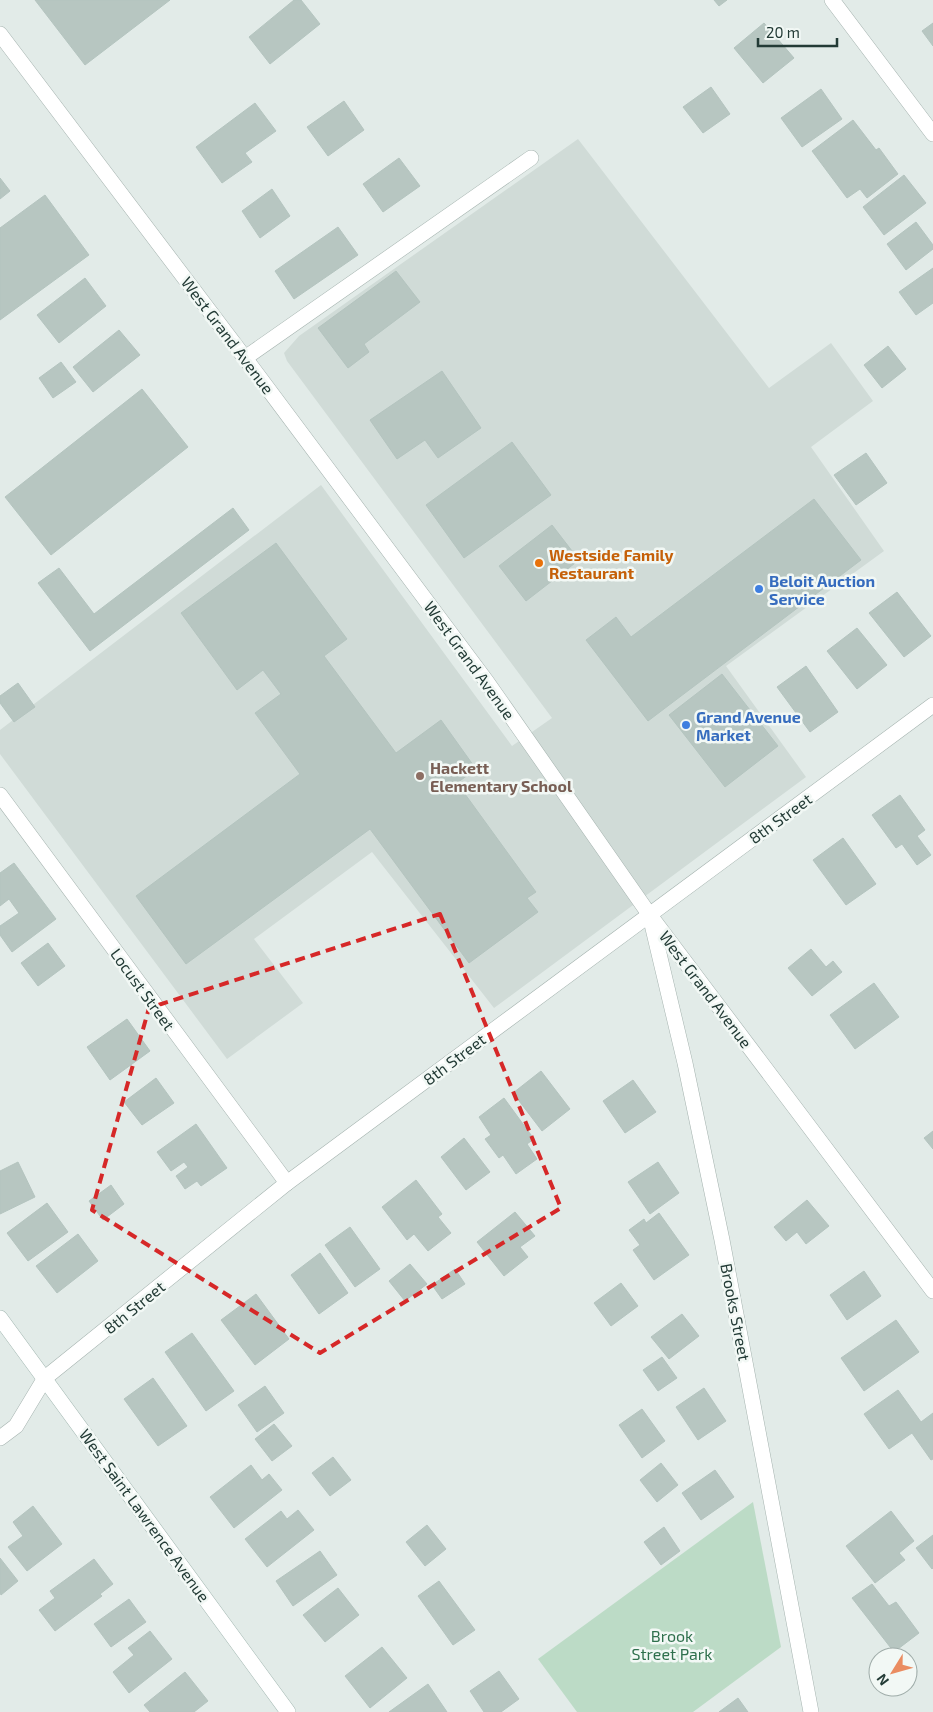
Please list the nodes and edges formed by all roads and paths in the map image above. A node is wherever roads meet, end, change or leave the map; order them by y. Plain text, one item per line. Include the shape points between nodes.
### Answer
1 (832, 0) edge
2 (0, 34) edge
3 (933, 134) edge
4 (531, 158) dead end
5 (245, 358) junction
6 (933, 705) edge
7 (0, 795) edge
8 (650, 914) junction
9 (287, 1183) junction
10 (933, 1291) edge
11 (0, 1318) edge
12 (45, 1378) junction
13 (0, 1438) edge
14 (285, 1711) edge
15 (811, 1712) edge

1 - 3 street
2 - 5 street, West Grand Avenue
4 - 5 street
5 - 8 street, West Grand Avenue via 487,682
6 - 8 street, 8th Street
7 - 9 street, Locust Street
8 - 9 street, 8th Street
8 - 10 street, West Grand Avenue
8 - 15 street, Brooks Street via 722,1240
9 - 12 street, 8th Street
11 - 12 street, West Saint Lawrence Avenue
12 - 13 street, 8th Street via 16,1426
12 - 14 street, West Saint Lawrence Avenue

